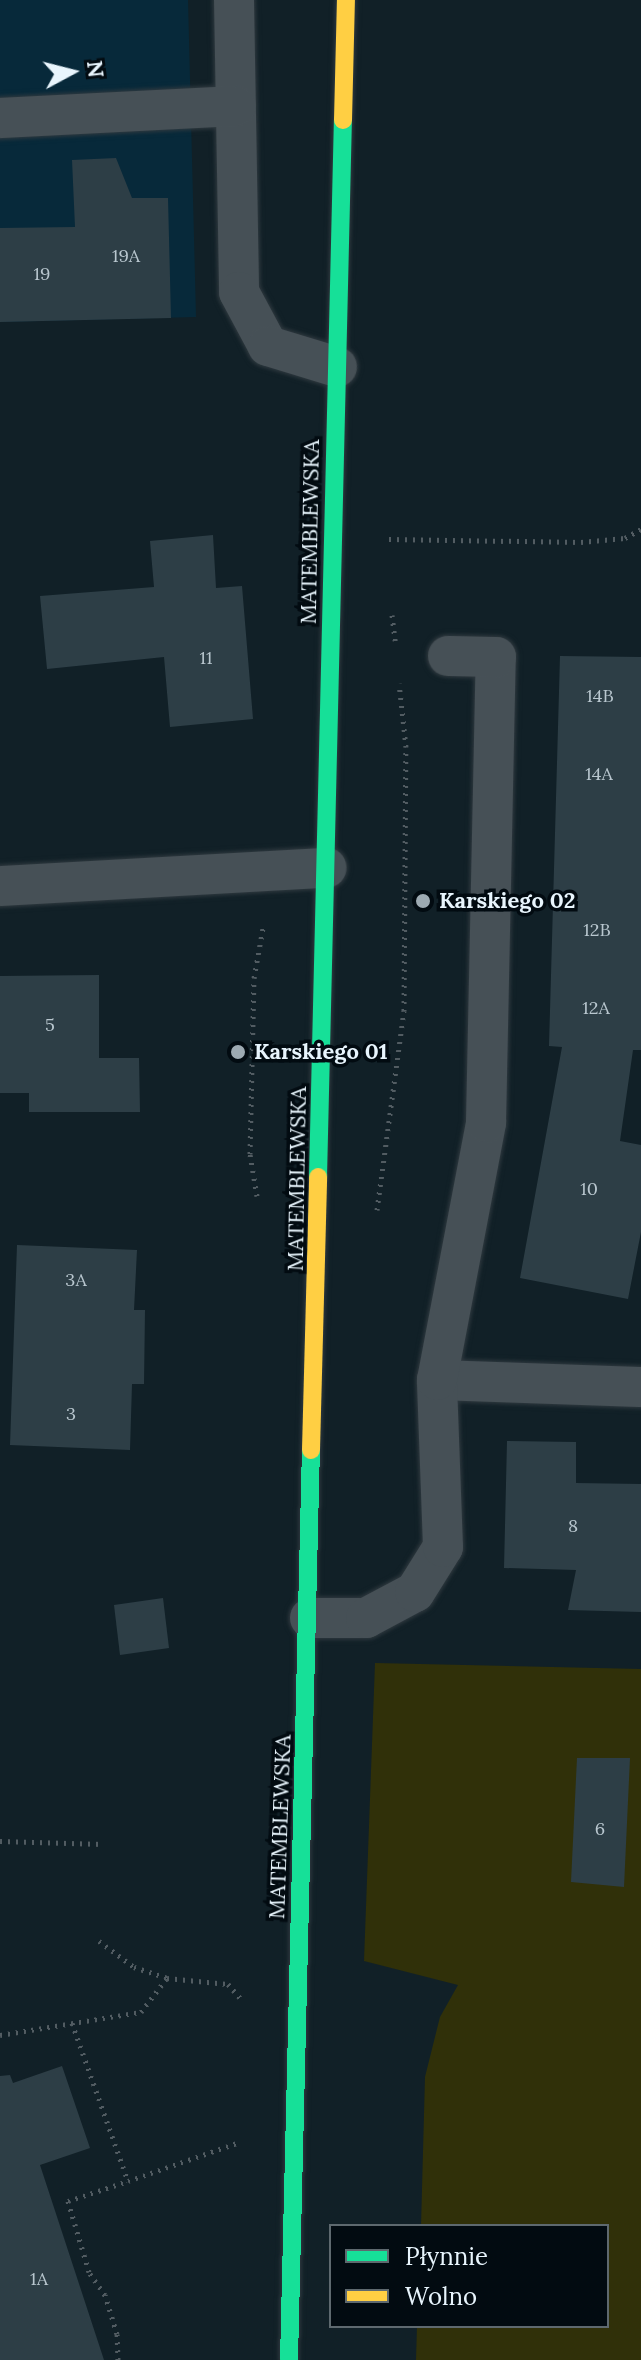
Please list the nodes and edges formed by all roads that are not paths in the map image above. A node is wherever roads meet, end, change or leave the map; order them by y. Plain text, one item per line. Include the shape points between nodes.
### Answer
1 (234, 0) edge
2 (346, 0) edge
3 (236, 106) junction
4 (0, 118) edge
5 (337, 367) junction
6 (448, 656) dead end
7 (327, 868) junction
8 (0, 886) edge
9 (437, 1380) junction
10 (641, 1387) edge
11 (310, 1618) junction
12 (289, 2360) edge

1 - 3 lane
2 - 5 street, MATEMBLEWSKA
3 - 4 lane
3 - 5 lane via 239,292 268,346
5 - 7 street, MATEMBLEWSKA
6 - 9 lane via 496,657 486,1122
7 - 8 lane
7 - 11 street, MATEMBLEWSKA
9 - 10 lane
9 - 11 lane via 443,1547 415,1592 366,1618
11 - 12 street, MATEMBLEWSKA

